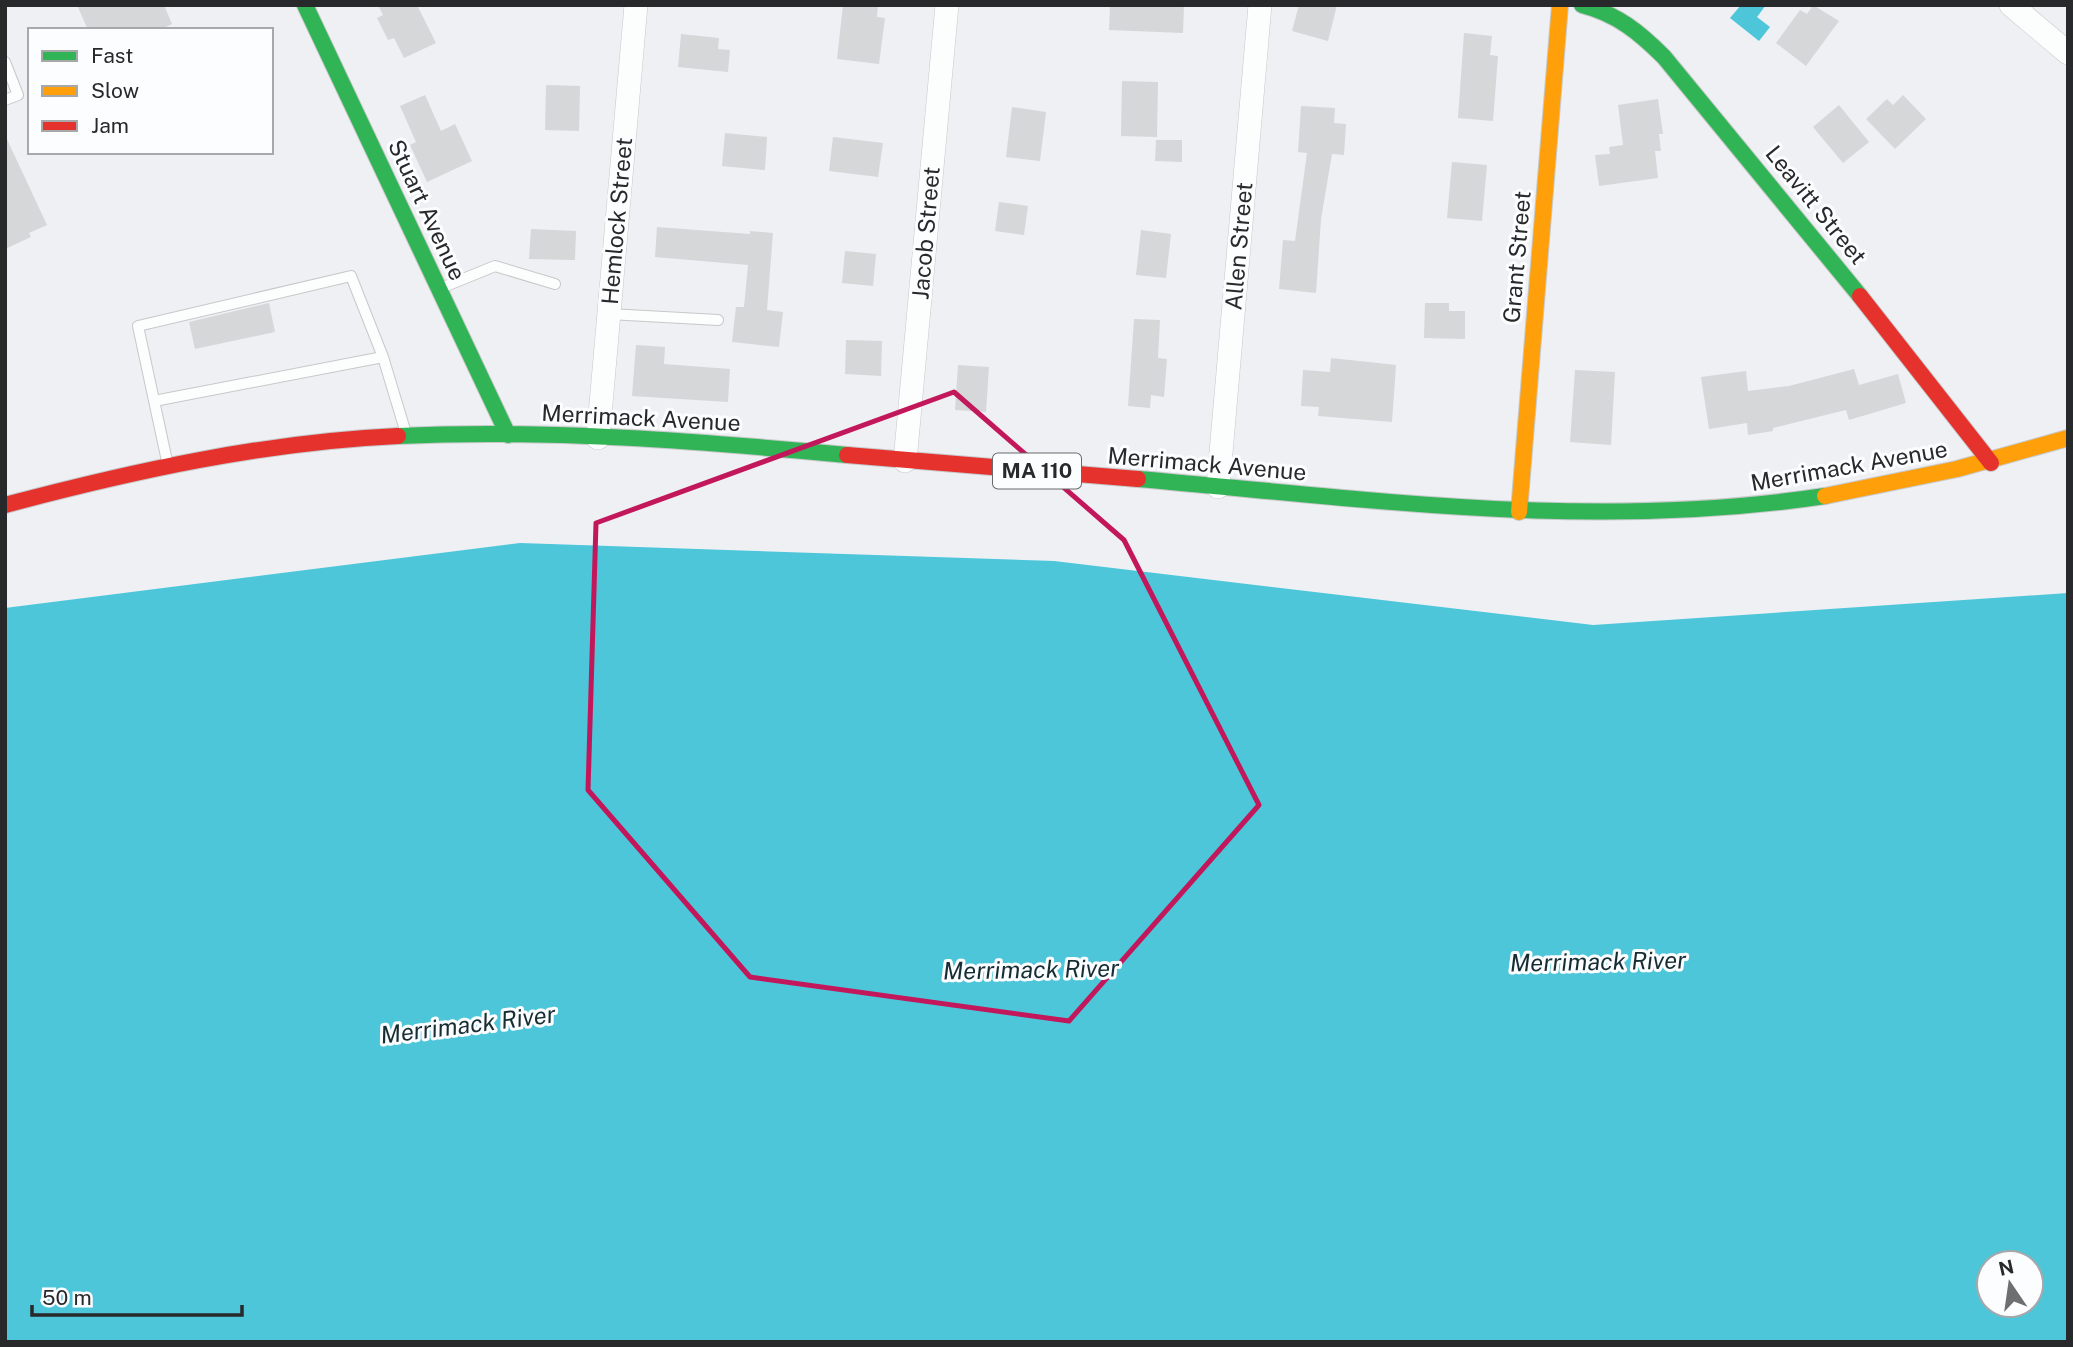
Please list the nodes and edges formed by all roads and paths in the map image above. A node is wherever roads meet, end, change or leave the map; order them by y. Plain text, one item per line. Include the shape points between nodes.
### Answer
1 (305, 5) edge
2 (636, 5) edge
3 (947, 5) edge
4 (1260, 5) edge
5 (1560, 5) edge
6 (1582, 5) edge
7 (2011, 5) edge
8 (2068, 53) edge
9 (5, 62) edge
10 (5, 100) edge
11 (555, 284) dead end
12 (439, 289) junction
13 (609, 314) junction
14 (718, 320) dead end
15 (383, 357) junction
16 (154, 401) junction
17 (508, 435) junction
18 (407, 436) junction
19 (598, 438) junction
20 (2068, 438) edge
21 (905, 461) junction
22 (1991, 463) junction
23 (168, 466) junction
24 (1218, 487) junction
25 (5, 506) edge
26 (1519, 512) junction

1 - 12 main road, Stuart Avenue
2 - 13 street, Hemlock Street
3 - 21 street, Jacob Street
4 - 24 street, Allen Street
5 - 26 main road, Grant Street
6 - 22 main road, Leavitt Street via 1605,11 1635,29 1664,57 1814,237
7 - 8 street
9 - 10 lane via 18,95
11 - 12 lane via 495,267
12 - 17 main road, Stuart Avenue
13 - 14 lane
13 - 19 street, Hemlock Street
15 - 16 lane
15 - 16 lane via 351,276 138,326
15 - 18 lane
16 - 23 lane
17 - 18 main road, Merrimack Avenue / MA 110
17 - 19 main road, Merrimack Avenue / MA 110
18 - 23 main road, Merrimack Avenue / MA 110 via 305,443
19 - 21 main road, Merrimack Avenue / MA 110 via 733,444
20 - 22 main road, Merrimack Avenue / MA 110
21 - 24 main road, Merrimack Avenue / MA 110
22 - 26 main road, Merrimack Avenue / MA 110 via 1793,503 1612,514
23 - 25 main road, Merrimack Avenue / MA 110
24 - 26 main road, Merrimack Avenue / MA 110

